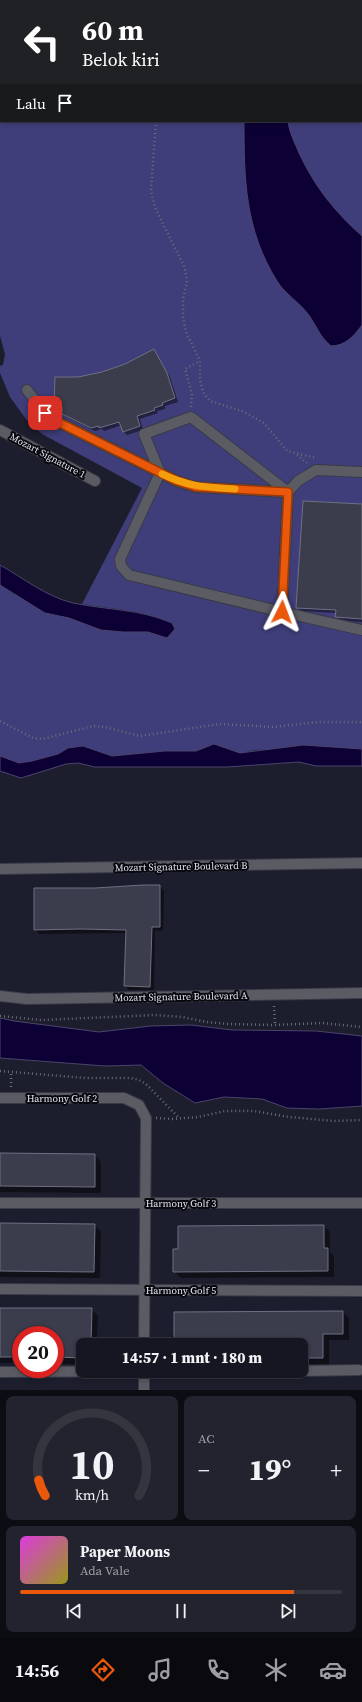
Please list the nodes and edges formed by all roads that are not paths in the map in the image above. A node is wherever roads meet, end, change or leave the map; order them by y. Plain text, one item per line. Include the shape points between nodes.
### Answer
1 (27, 390) dead end
2 (0, 430) edge
3 (362, 472) edge
4 (160, 473) junction
5 (95, 481) dead end
6 (288, 492) junction
7 (282, 612) junction
8 (362, 630) edge
9 (362, 863) edge
10 (0, 871) edge
11 (362, 993) edge
12 (0, 996) edge
13 (0, 1098) edge
14 (0, 1203) edge
15 (146, 1203) junction
16 (362, 1203) edge
17 (0, 1289) edge
18 (145, 1290) junction
19 (362, 1291) edge
20 (144, 1338) edge
21 (308, 1370) edge
22 (359, 1370) dead end
23 (76, 1371) edge
24 (0, 1372) edge
25 (144, 1378) edge
26 (144, 1390) edge

1 - 4 street via 45,413 58,422
2 - 5 street, Mozart Signature 1
3 - 6 street via 316,470 298,481
4 - 6 street via 196,487
4 - 6 street via 144,434 191,417
4 - 7 street via 120,559 121,566 129,575
6 - 7 street
7 - 8 street
9 - 10 street, Mozart Signature Boulevard B
11 - 12 street, Mozart Signature Boulevard A via 27,999
13 - 15 street, Harmony Golf 2 via 124,1098 139,1105 146,1118
14 - 15 street, Harmony Golf 3
15 - 16 street, Harmony Golf 3
15 - 18 street
17 - 18 street, Harmony Golf 5
18 - 19 street, Harmony Golf 5
18 - 20 street
21 - 22 street
23 - 24 street
25 - 26 street

